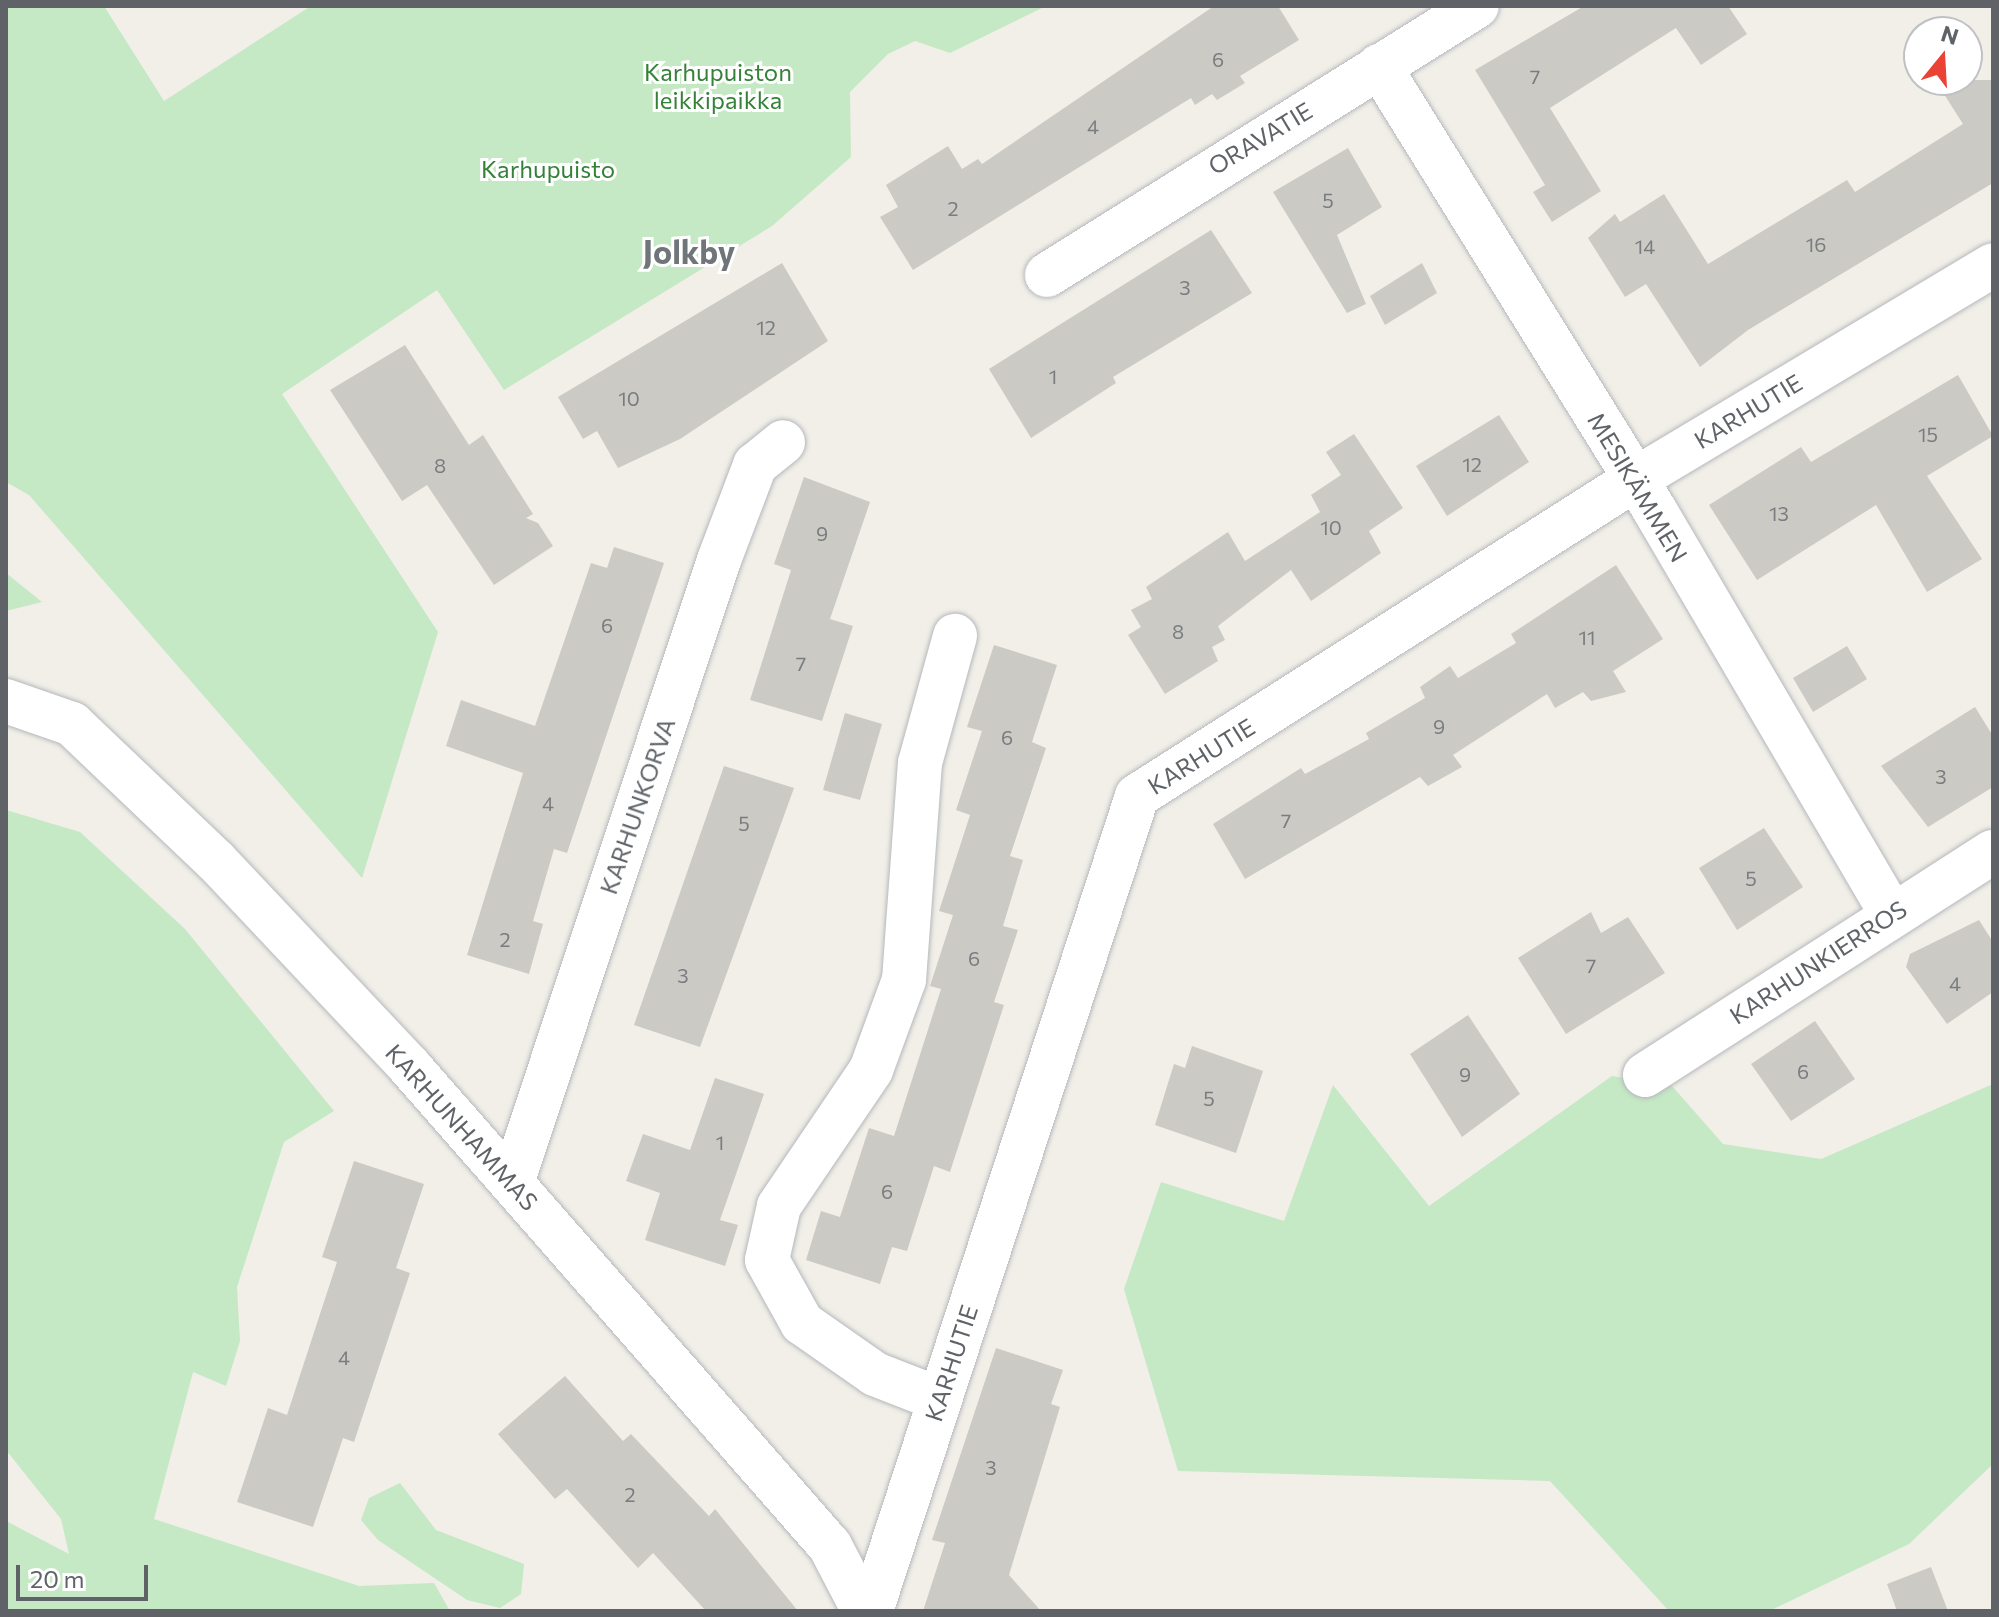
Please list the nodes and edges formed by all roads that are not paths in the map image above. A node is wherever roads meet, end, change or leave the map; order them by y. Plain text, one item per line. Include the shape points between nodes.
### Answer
1 (1477, 6) edge
2 (1379, 66) junction
3 (1993, 265) edge
4 (1047, 275) dead end
5 (783, 442) dead end
6 (1634, 480) junction
7 (955, 636) dead end
8 (6, 701) edge
9 (1993, 852) edge
10 (1891, 913) junction
11 (1645, 1075) dead end
12 (512, 1183) junction
13 (939, 1399) junction
14 (864, 1611) edge
15 (871, 1611) edge

1 - 2 street, ORAVATIE
2 - 4 street, ORAVATIE
2 - 6 street, MESIKÄMMEN
3 - 6 street, KARHUTIE
5 - 12 street, KARHUNKORVA via 755,465 719,560
6 - 10 street, MESIKÄMMEN
6 - 13 street, KARHUTIE via 1137,796
7 - 13 street via 920,763 904,980 871,1070 779,1206 767,1260 802,1323 875,1374
8 - 12 street, KARHUNHAMMAS via 72,724 116,761
9 - 10 street, KARHUNKIERROS
10 - 11 street, KARHUNKIERROS
12 - 14 street, KARHUNHAMMAS via 830,1546
13 - 15 street, KARHUTIE

